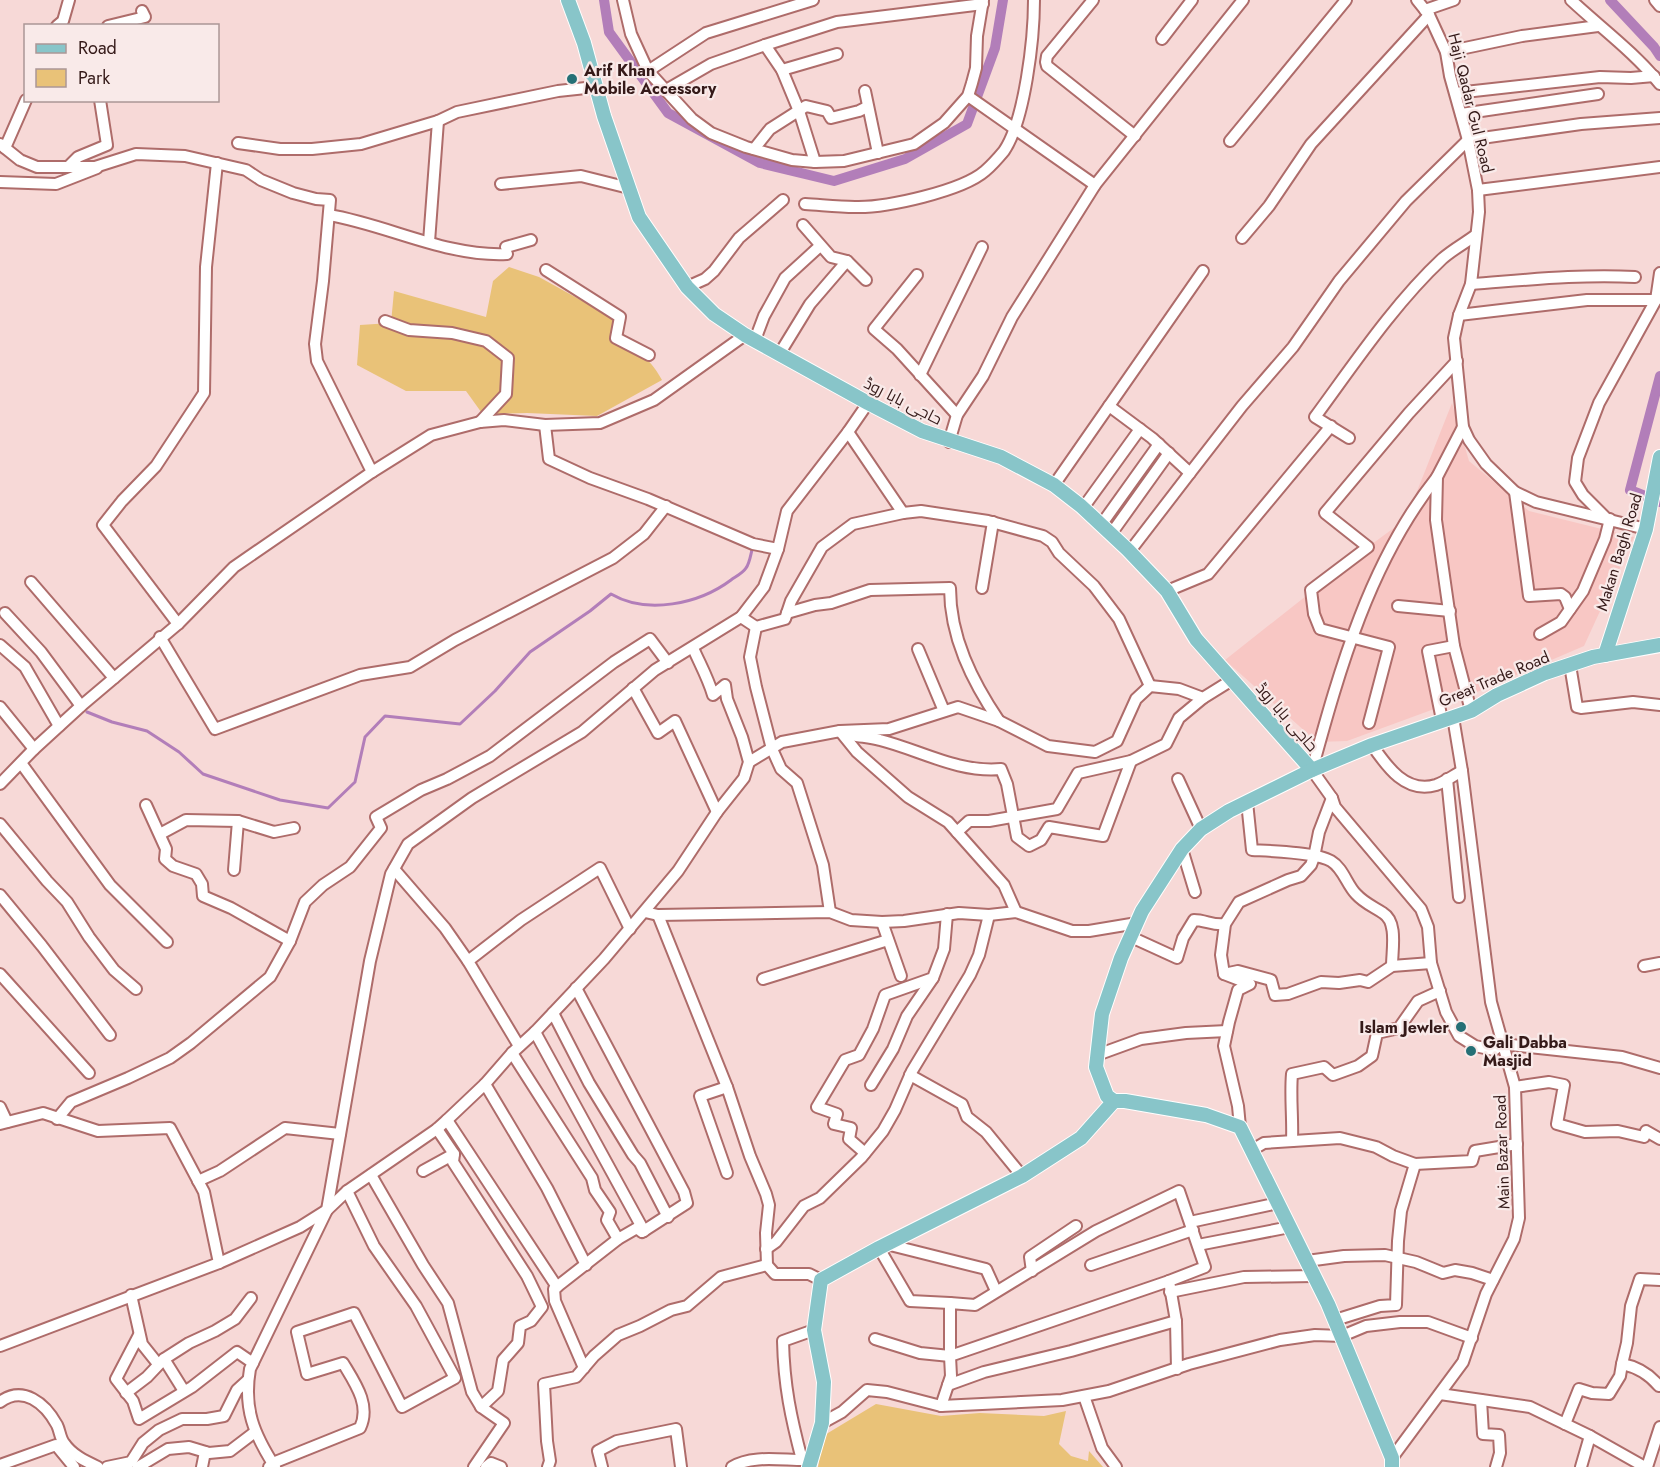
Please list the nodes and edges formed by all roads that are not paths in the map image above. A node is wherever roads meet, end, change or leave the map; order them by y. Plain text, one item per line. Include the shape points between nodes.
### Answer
1 (69, 0) edge
2 (568, 0) edge
3 (623, 0) edge
4 (813, 0) edge
5 (1034, 0) edge
6 (1093, 0) edge
7 (1192, 0) edge
8 (1243, 0) edge
9 (1347, 0) edge
10 (1417, 0) edge
11 (1454, 0) edge
12 (1571, 0) edge
13 (1655, 0) edge
14 (983, 2) edge
15 (1660, 6) edge
16 (142, 11) dead end
17 (1427, 13) junction
18 (59, 24) edge
19 (116, 24) edge
20 (1598, 26) junction
21 (1162, 39) dead end
22 (765, 45) junction
23 (1446, 52) junction
24 (837, 54) dead end
25 (782, 70) junction
26 (648, 71) junction
27 (1657, 80) edge
28 (595, 87) junction
29 (666, 90) junction
30 (865, 91) dead end
31 (1456, 93) junction
32 (1598, 94) dead end
33 (968, 96) junction
34 (25, 102) edge
35 (100, 102) edge
36 (867, 106) junction
37 (799, 111) junction
38 (1461, 114) junction
39 (1660, 118) edge
40 (438, 121) junction
41 (1014, 129) junction
42 (1135, 136) junction
43 (1230, 141) dead end
44 (1468, 141) junction
45 (238, 144) dead end
46 (3, 146) edge
47 (754, 149) junction
48 (878, 153) junction
49 (814, 162) junction
50 (217, 163) junction
51 (102, 166) junction
52 (68, 167) junction
53 (1660, 167) edge
54 (0, 182) edge
55 (501, 184) dead end
56 (1095, 185) junction
57 (629, 188) junction
58 (1478, 190) junction
59 (783, 200) dead end
60 (805, 204) dead end
61 (328, 215) junction
62 (803, 225) dead end
63 (1476, 235) junction
64 (1242, 238) dead end
65 (531, 240) dead end
66 (429, 242) junction
67 (820, 246) junction
68 (982, 247) dead end
69 (847, 261) junction
70 (546, 270) dead end
71 (1203, 270) dead end
72 (1660, 273) edge
73 (917, 274) dead end
74 (1635, 277) dead end
75 (866, 280) dead end
76 (1471, 284) junction
77 (687, 287) junction
78 (1656, 300) junction
79 (1459, 315) junction
80 (385, 321) dead end
81 (750, 337) junction
82 (780, 353) junction
83 (649, 355) dead end
84 (1457, 362) junction
85 (920, 375) junction
86 (868, 403) junction
87 (1109, 406) junction
88 (957, 415) junction
89 (480, 422) junction
90 (545, 425) junction
91 (1331, 426) junction
92 (1463, 427) junction
93 (1140, 429) junction
94 (848, 432) junction
95 (1349, 438) dead end
96 (949, 442) junction
97 (1159, 444) junction
98 (1168, 453) junction
99 (1660, 457) edge
100 (372, 472) junction
101 (1190, 473) junction
102 (1437, 477) junction
103 (1054, 485) junction
104 (1515, 492) junction
105 (666, 506) junction
106 (1083, 508) junction
107 (903, 513) junction
108 (1608, 518) junction
109 (993, 522) junction
110 (1106, 529) junction
111 (1647, 529) junction
112 (778, 549) junction
113 (1130, 551) junction
114 (31, 582) dead end
115 (982, 588) dead end
116 (1167, 591) junction
117 (1398, 606) dead end
118 (1570, 609) junction
119 (1449, 611) junction
120 (787, 613) junction
121 (5, 614) dead end
122 (741, 617) junction
123 (178, 624) junction
124 (756, 627) junction
125 (1540, 634) dead end
126 (160, 638) junction
127 (1352, 639) junction
128 (0, 645) edge
129 (1660, 645) edge
130 (1454, 646) junction
131 (693, 648) junction
132 (918, 649) dead end
133 (1605, 655) junction
134 (668, 663) junction
135 (1570, 665) junction
136 (114, 678) junction
137 (1232, 680) junction
138 (1150, 686) junction
139 (633, 688) junction
140 (1203, 698) junction
141 (1660, 705) edge
142 (81, 706) junction
143 (0, 707) edge
144 (944, 711) junction
145 (1471, 711) junction
146 (1447, 718) junction
147 (999, 721) junction
148 (1369, 723) dead end
149 (59, 726) junction
150 (840, 732) junction
151 (1372, 745) junction
152 (772, 748) junction
153 (34, 749) junction
154 (1131, 761) junction
155 (749, 762) junction
156 (21, 763) junction
157 (1312, 770) junction
158 (1462, 771) junction
159 (2, 777) edge
160 (1178, 779) dead end
161 (1447, 779) junction
162 (1332, 798) junction
163 (1247, 802) junction
164 (146, 805) dead end
165 (717, 812) junction
166 (1015, 817) junction
167 (237, 821) junction
168 (0, 824) edge
169 (294, 828) dead end
170 (1201, 829) junction
171 (957, 832) junction
172 (160, 834) junction
173 (1182, 849) junction
174 (1314, 857) junction
175 (394, 869) junction
176 (234, 870) dead end
177 (1195, 892) dead end
178 (0, 895) edge
179 (1459, 897) dead end
180 (645, 912) junction
181 (830, 912) junction
182 (1016, 912) junction
183 (947, 914) junction
184 (658, 915) junction
185 (989, 915) junction
186 (882, 922) junction
187 (1137, 923) junction
188 (1225, 924) junction
189 (630, 929) junction
190 (1131, 938) junction
191 (290, 940) junction
192 (888, 940) junction
193 (167, 942) dead end
194 (468, 961) junction
195 (1431, 963) junction
196 (1660, 963) edge
197 (1392, 966) junction
198 (1644, 966) dead end
199 (0, 974) edge
200 (1224, 974) junction
201 (901, 976) dead end
202 (933, 978) junction
203 (763, 979) dead end
204 (576, 988) junction
205 (136, 989) dead end
206 (1440, 991) junction
207 (553, 1013) junction
208 (1227, 1031) junction
209 (535, 1032) junction
210 (110, 1035) dead end
211 (1502, 1044) junction
212 (515, 1050) junction
213 (1097, 1055) junction
214 (1660, 1068) edge
215 (89, 1073) dead end
216 (910, 1075) junction
217 (485, 1084) junction
218 (871, 1085) dead end
219 (727, 1087) junction
220 (1515, 1087) junction
221 (1114, 1101) junction
222 (0, 1107) edge
223 (57, 1119) junction
224 (447, 1120) junction
225 (3, 1123) edge
226 (1240, 1127) junction
227 (436, 1130) junction
228 (340, 1134) junction
229 (1660, 1139) edge
230 (1292, 1141) junction
231 (1517, 1144) junction
232 (1252, 1150) junction
233 (865, 1153) junction
234 (454, 1154) junction
235 (1415, 1164) junction
236 (423, 1172) dead end
237 (727, 1173) dead end
238 (371, 1175) junction
239 (1022, 1176) junction
240 (198, 1181) junction
241 (347, 1191) junction
242 (1278, 1203) junction
243 (327, 1210) junction
244 (668, 1217) junction
245 (1076, 1226) dead end
246 (1191, 1226) junction
247 (1290, 1227) junction
248 (644, 1231) junction
249 (618, 1239) junction
250 (1198, 1245) junction
251 (883, 1246) junction
252 (766, 1249) junction
253 (1398, 1258) junction
254 (1307, 1261) junction
255 (219, 1263) junction
256 (586, 1265) junction
257 (767, 1265) junction
258 (1091, 1265) dead end
259 (1032, 1271) junction
260 (1314, 1276) junction
261 (821, 1280) junction
262 (1493, 1280) junction
263 (1660, 1280) edge
264 (1170, 1286) junction
265 (557, 1287) junction
266 (996, 1291) junction
267 (131, 1295) junction
268 (251, 1298) dead end
269 (950, 1303) junction
270 (1335, 1320) junction
271 (1176, 1321) junction
272 (814, 1330) junction
273 (139, 1335) junction
274 (1342, 1336) junction
275 (1472, 1338) junction
276 (876, 1339) dead end
277 (0, 1346) edge
278 (950, 1356) junction
279 (161, 1362) junction
280 (253, 1363) junction
281 (1622, 1364) junction
282 (584, 1368) junction
283 (1177, 1369) junction
284 (248, 1380) junction
285 (948, 1385) junction
286 (1660, 1386) edge
287 (184, 1391) junction
288 (126, 1393) junction
289 (1440, 1394) junction
290 (1084, 1396) junction
291 (1481, 1400) junction
292 (0, 1402) edge
293 (941, 1406) junction
294 (481, 1407) junction
295 (822, 1422) junction
296 (1565, 1424) junction
297 (1660, 1427) edge
298 (255, 1432) junction
299 (1590, 1436) junction
300 (205, 1452) junction
301 (808, 1462) edge
302 (1392, 1462) edge
303 (0, 1465) edge
304 (272, 1466) edge
305 (74, 1467) edge
306 (98, 1467) edge
307 (107, 1467) edge
308 (138, 1467) edge
309 (202, 1467) edge
310 (474, 1467) edge
311 (486, 1467) edge
312 (501, 1467) edge
313 (548, 1467) edge
314 (602, 1467) edge
315 (681, 1467) edge
316 (732, 1467) edge
317 (1116, 1467) edge
318 (1496, 1467) edge
319 (1581, 1467) edge
320 (1646, 1467) edge

1 - 18 street
2 - 28 main road, حاجی بابا روڈ
3 - 26 street via 631,34
4 - 26 street via 706,33
5 - 41 street via 1021,108
6 - 42 street via 1047,57 1047,66
7 - 21 street
8 - 42 street
9 - 43 street
10 - 17 street, Haji Qadar Gul Road
11 - 17 street
12 - 20 street
13 - 15 street
14 - 22 street via 837,22
14 - 33 street via 976,68
16 - 19 street via 145,17
17 - 23 street, Haji Qadar Gul Road
17 - 64 street via 1311,144
20 - 23 street
20 - 27 street via 1635,55
22 - 25 street
22 - 29 street via 711,64
23 - 31 street, Haji Qadar Gul Road
24 - 25 street
25 - 37 street
26 - 29 street
27 - 31 street via 1600,77
28 - 40 street via 457,112
28 - 57 main road, حاجی بابا روڈ
29 - 47 street via 692,119 711,133
30 - 36 street
31 - 38 street, Haji Qadar Gul Road
32 - 38 street
33 - 41 street
33 - 48 street via 944,123 914,144
34 - 46 street
35 - 52 street via 107,145 78,157
36 - 37 street via 831,118 827,111 806,106
36 - 48 street
37 - 47 street via 770,129
37 - 49 street
38 - 44 street, Haji Qadar Gul Road
39 - 44 street via 1581,124
40 - 45 street via 361,144 301,149
40 - 66 street
41 - 56 street
41 - 60 street via 1004,150 984,172 955,187 889,205
42 - 56 street
44 - 58 street, Haji Qadar Gul Road
44 - 101 street via 1406,201 1339,281 1293,347
46 - 52 street via 37,167
47 - 49 street
48 - 49 street via 844,161
50 - 51 street via 185,156 136,154
50 - 61 street via 246,170 293,193 330,200
50 - 123 street via 206,267 204,393 156,466 103,525
51 - 52 street
51 - 54 street via 56,184
53 - 58 street
55 - 57 street via 581,176
56 - 88 street via 1012,317 983,376
57 - 77 main road, حاجی بابا روڈ via 639,217
58 - 63 street, Haji Qadar Gul Road
59 - 77 street via 739,238 714,271
61 - 66 street
61 - 100 street via 315,344 317,361
62 - 67 street
63 - 76 street, Haji Qadar Gul Road
63 - 91 street via 1444,257 1365,349 1315,417
65 - 66 street via 487,255
67 - 69 street via 831,257
67 - 81 street via 784,278
68 - 85 street
69 - 75 street
69 - 82 street via 810,304
70 - 83 street via 620,317 616,338
71 - 87 street
72 - 78 street
73 - 85 street via 874,329
74 - 76 street via 1610,275
76 - 79 street, Haji Qadar Gul Road
77 - 81 main road, حاجی بابا روڈ via 714,314
78 - 79 street via 1587,300
78 - 108 street via 1596,411 1578,458 1575,482
79 - 84 street, Haji Qadar Gul Road via 1454,338
80 - 89 street via 409,330 452,333 486,341 508,358 506,394
81 - 82 main road, حاجی بابا روڈ
81 - 90 street via 654,400 600,423
82 - 86 main road, حاجی بابا روڈ
84 - 92 street, Haji Qadar Gul Road
84 - 127 street via 1325,513 1368,547 1311,590 1320,629
85 - 88 street
86 - 94 street
86 - 96 main road, حاجی بابا روڈ
87 - 93 street
87 - 103 street
88 - 96 street
89 - 90 street via 504,420
89 - 100 street via 431,435
90 - 105 street via 549,459
91 - 95 street
91 - 116 street via 1208,574
92 - 102 street
92 - 104 street, Haji Qadar Gul Road via 1486,464
93 - 97 street
93 - 106 street
94 - 107 street
94 - 112 street via 787,511
96 - 103 main road, حاجی بابا روڈ via 1001,457
97 - 98 street
97 - 110 street
98 - 101 street
98 - 110 street
99 - 111 main road, Makan Bagh Road
100 - 123 street via 234,567
101 - 113 street
102 - 119 street via 1436,520
102 - 127 street via 1416,502 1390,546
103 - 106 main road, حاجی بابا روڈ
104 - 108 street, Haji Qadar Gul Road via 1536,502
104 - 118 street via 1529,596 1561,594
105 - 112 street via 753,544
105 - 126 street via 644,534 613,558 410,667 360,675 215,729
106 - 110 main road, حاجی بابا روڈ
107 - 109 street via 921,511
107 - 120 street via 853,524 822,547
108 - 111 street, Haji Qadar Gul Road
108 - 118 street via 1605,539
109 - 115 street
109 - 138 street via 1043,536 1094,586 1119,619
110 - 113 main road, حاجی بابا روڈ
111 - 133 main road, Makan Bagh Road
112 - 122 street via 764,586
113 - 116 main road, حاجی بابا روڈ
114 - 136 street
116 - 137 main road, حاجی بابا روڈ via 1196,639
117 - 119 street
118 - 125 street via 1561,622
119 - 130 street
120 - 124 street via 785,619
120 - 147 street via 870,590 950,588 956,634 978,689
121 - 142 street via 41,652
122 - 124 street
122 - 131 street
123 - 126 street
124 - 152 street via 750,657
126 - 136 street
127 - 148 street via 1389,647
127 - 157 street
128 - 149 street via 25,668
129 - 133 main road, Great Trade Road
130 - 145 street
130 - 146 street, Main Bazar Road via 1428,651
131 - 134 street
131 - 155 street via 713,695 725,686
132 - 144 street
133 - 135 main road, Great Trade Road
134 - 139 street
134 - 191 street via 650,639 490,756 421,790 376,818 381,828 350,867 305,902
135 - 141 street via 1577,706 1581,708 1633,702
135 - 145 main road, Great Trade Road via 1527,681
136 - 142 street
137 - 140 street
137 - 157 main road, حاجی بابا روڈ
138 - 140 street via 1179,689
138 - 147 street via 1136,699 1117,741 1095,752 1048,746
139 - 165 street via 658,733 675,721
139 - 175 street via 582,732 472,798 408,844
140 - 154 street via 1179,718 1166,744
142 - 149 street
143 - 153 street
144 - 147 street via 958,707
144 - 150 street via 889,729
145 - 146 main road, Great Trade Road
146 - 151 main road, Great Trade Road
146 - 158 street, Main Bazar Road
149 - 153 street
150 - 152 street via 782,742
150 - 166 street via 878,739 957,765 1002,769
150 - 171 street via 908,797
151 - 157 main road, Great Trade Road
151 - 161 street via 1402,781 1420,787
152 - 155 street
152 - 181 street via 781,769 797,783 823,865
153 - 156 street
154 - 166 street via 1078,773 1057,809
154 - 166 street via 1103,836 1048,827 1041,840 1029,846 1017,837
155 - 165 street via 744,778
156 - 159 street
156 - 193 street via 110,885
157 - 162 street
157 - 163 main road, Great Trade Road
158 - 161 street
158 - 211 street, Main Bazar Road via 1491,1002
160 - 170 street
161 - 179 street
162 - 174 street
162 - 195 street via 1335,807 1421,909 1428,927
163 - 170 main road, Great Trade Road
163 - 174 street via 1252,849
164 - 172 street
165 - 180 street
166 - 171 street via 969,821
167 - 169 street via 274,832
167 - 172 street via 186,820
167 - 176 street
168 - 205 street via 67,902 114,970
170 - 173 main road, Great Trade Road
171 - 182 street via 1004,885
172 - 191 street via 166,849 165,860 196,874 203,896
173 - 177 street
173 - 187 main road, Great Trade Road
174 - 188 street via 1301,876 1239,902
174 - 197 street via 1331,861 1355,894 1386,914 1393,925
175 - 194 street via 446,928
175 - 228 street via 370,961
178 - 210 street
180 - 184 street
180 - 189 street
181 - 184 street
181 - 186 street via 851,920
182 - 185 street
182 - 187 street via 1072,931
183 - 185 street
183 - 186 street
183 - 202 street via 944,949
184 - 219 street
185 - 216 street via 970,975
186 - 192 street
187 - 190 main road, Great Trade Road
188 - 190 street via 1194,920 1177,958
188 - 200 street via 1221,955
189 - 194 street via 600,868
189 - 204 street
190 - 213 main road, Great Trade Road via 1102,1014
191 - 223 street via 270,977 191,1043 170,1058 71,1102
192 - 201 street
192 - 203 street
194 - 212 street
195 - 197 street
195 - 206 street
196 - 198 street
197 - 200 street via 1368,982 1321,982 1275,995 1271,980 1238,972
199 - 215 street
200 - 208 street via 1250,984 1238,990
202 - 218 street via 906,1016 893,1049
202 - 233 street via 885,995 859,1055 845,1060 817,1107 837,1114 834,1124 851,1128 849,1139
204 - 207 street
204 - 244 street via 684,1192 687,1203
206 - 211 street via 1459,1036 1475,1046 1494,1050
206 - 230 street via 1418,1001 1399,1028 1377,1033 1372,1056 1358,1066 1333,1075 1324,1066 1292,1074
207 - 209 street
207 - 244 street via 589,1083 640,1163
208 - 213 street via 1141,1039
208 - 226 street via 1224,1046
209 - 212 street
209 - 248 street
211 - 214 street via 1622,1057
211 - 220 street, Main Bazar Road
212 - 217 street
212 - 249 street via 592,1178 610,1212 607,1220
213 - 221 main road, Great Trade Road via 1095,1067 1107,1095
216 - 233 street via 887,1124
216 - 239 street via 962,1104 966,1117 986,1132
217 - 224 street
217 - 256 street via 547,1188
219 - 237 street via 700,1096
219 - 252 street via 769,1204
220 - 229 street via 1549,1082 1564,1085 1557,1124 1585,1132 1618,1131 1644,1137 1646,1131
220 - 231 street, Main Bazar Road
221 - 226 main road via 1206,1115
221 - 239 main road via 1081,1138
222 - 225 street
223 - 225 street via 43,1113
223 - 240 street via 98,1131 170,1128
224 - 227 street
224 - 265 street
226 - 232 main road
227 - 234 street
227 - 238 street
228 - 240 street via 285,1128
228 - 243 street
230 - 232 street via 1264,1143
230 - 235 street via 1340,1138 1362,1142
231 - 235 street via 1475,1151 1472,1161
231 - 262 street, Main Bazar Road via 1520,1218
232 - 242 main road
233 - 252 street via 820,1198 804,1206
234 - 236 street
234 - 294 street via 453,1162 527,1276 542,1307 531,1321 520,1326 518,1343 503,1360 498,1391
235 - 253 street via 1401,1211
238 - 241 street
238 - 294 street via 448,1303 472,1392
239 - 251 main road
240 - 255 street via 204,1192
241 - 243 street
241 - 304 street via 374,1246 416,1306 455,1378 402,1407 354,1313 297,1332 307,1374 343,1363 359,1390 366,1416 360,1428
242 - 246 street
242 - 247 main road
243 - 255 street via 300,1227
243 - 280 street
244 - 248 street
245 - 259 street via 1030,1257
246 - 250 street
246 - 258 street
246 - 259 street via 1179,1191 1096,1231
247 - 250 street
247 - 254 main road
248 - 249 street via 637,1228
249 - 256 street
250 - 264 street via 1205,1267
251 - 261 main road
251 - 266 street via 986,1269
251 - 269 street via 910,1301
252 - 257 street
253 - 254 street via 1344,1256
253 - 262 street via 1443,1273 1455,1270
253 - 270 street via 1396,1305
254 - 260 main road
255 - 267 street
256 - 265 street
257 - 261 street via 775,1274 809,1274
257 - 282 street via 721,1277 687,1306 618,1335
259 - 266 street
260 - 264 street via 1244,1277
260 - 270 main road
261 - 272 main road
262 - 275 street, Main Bazar Road
263 - 281 street via 1640,1279 1631,1306
264 - 271 street
264 - 278 street
265 - 282 street via 555,1300
266 - 269 street via 975,1305
267 - 273 street
267 - 277 street
268 - 279 street via 235,1319
269 - 278 street
270 - 274 main road
271 - 283 street
271 - 285 street
272 - 295 main road via 824,1382
272 - 301 street via 783,1341 788,1403
273 - 279 street via 142,1344
273 - 288 street via 116,1379
274 - 275 street via 1366,1326 1428,1322
274 - 283 street via 1280,1340
274 - 302 main road
275 - 289 street, Main Bazar Road via 1463,1362
276 - 278 street via 920,1353
278 - 285 street
279 - 287 street
279 - 288 street
280 - 284 street
280 - 287 street via 237,1352
281 - 286 street via 1650,1375
281 - 296 street via 1609,1394 1580,1389
282 - 313 street via 576,1377 544,1384
283 - 290 street
284 - 298 street
284 - 307 street via 237,1389 224,1416 182,1419 143,1443 131,1462
285 - 293 street
287 - 288 street via 139,1419
289 - 291 street
289 - 302 street, Main Bazar Road
290 - 293 street
290 - 317 street via 1102,1448
291 - 296 street via 1530,1407
291 - 318 street via 1483,1434 1499,1435
292 - 306 street via 11,1395 28,1395 56,1424 62,1442 76,1456
293 - 295 street via 867,1390 842,1412
294 - 310 street via 504,1423
295 - 301 main road
296 - 299 street
297 - 320 street
298 - 300 street via 230,1451
298 - 304 street
299 - 319 street
299 - 320 street
300 - 308 street via 189,1447 168,1449
300 - 309 street
301 - 316 street via 757,1460
303 - 305 street via 56,1445
311 - 312 street via 491,1463
314 - 315 street via 598,1451 617,1441 676,1429

